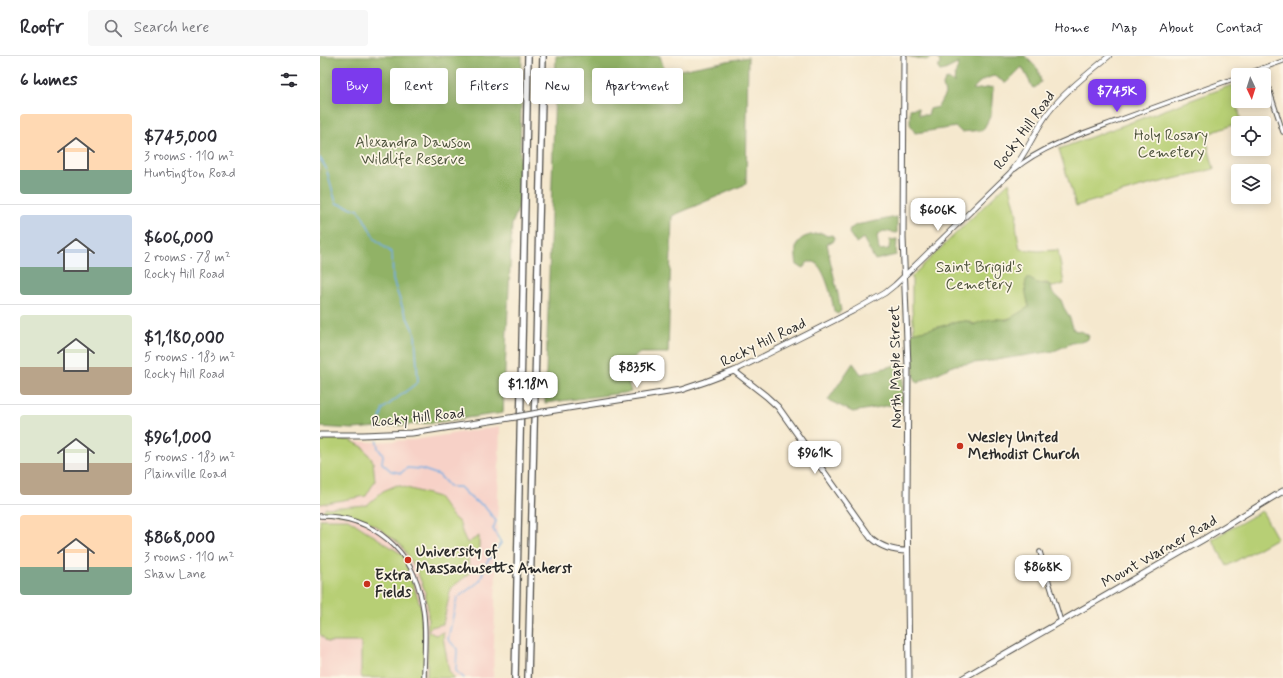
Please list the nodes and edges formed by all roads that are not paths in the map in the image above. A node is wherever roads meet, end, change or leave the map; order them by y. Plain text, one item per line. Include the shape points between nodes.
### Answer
1 (528, 56) edge
2 (542, 56) edge
3 (904, 56) edge
4 (1109, 56) edge
5 (1283, 61) edge
6 (1262, 68) edge
7 (1231, 80) edge
8 (1271, 95) edge
9 (1283, 132) edge
10 (1010, 173) junction
11 (904, 276) junction
12 (734, 371) junction
13 (320, 435) edge
14 (1283, 491) edge
15 (320, 516) edge
16 (907, 552) junction
17 (1040, 552) dead end
18 (1061, 622) junction
19 (424, 678) edge
20 (515, 678) edge
21 (528, 678) edge
22 (909, 678) edge
23 (963, 678) edge

1 - 20 main road
2 - 21 main road
3 - 11 main road, North Maple Street
4 - 10 street, Rocky Hill Road via 1054,105
5 - 6 street
7 - 10 street via 1044,149
8 - 9 street
10 - 11 street, Rocky Hill Road
11 - 12 street, Rocky Hill Road via 884,293 860,307
11 - 16 main road, North Maple Street via 908,373
12 - 13 main road, Rocky Hill Road, bridge via 681,390 516,417 412,432
12 - 16 main road via 778,408 871,538 889,549
14 - 18 main road, Mount Warner Road
15 - 19 street via 348,519 372,529 392,543 407,562 416,580 422,603
16 - 22 main road, North Maple Street
17 - 18 street
18 - 23 main road, Mount Warner Road

